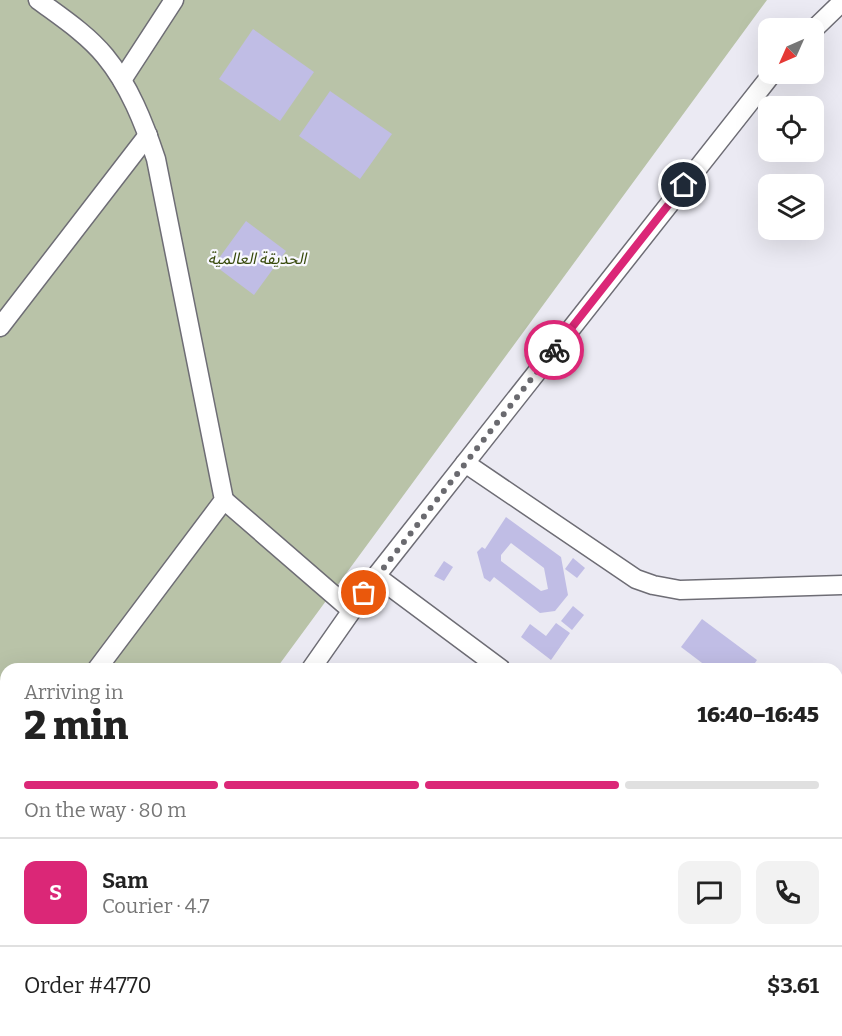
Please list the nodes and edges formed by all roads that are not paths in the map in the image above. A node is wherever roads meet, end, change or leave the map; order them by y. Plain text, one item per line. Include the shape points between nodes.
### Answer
1 (38, 0) edge
2 (174, 0) edge
3 (842, 2) edge
4 (824, 19) edge
5 (122, 80) junction
6 (764, 84) edge
7 (148, 135) junction
8 (0, 327) edge
9 (465, 463) junction
10 (224, 500) junction
11 (376, 576) junction
12 (842, 585) edge
13 (351, 610) junction
14 (102, 663) edge
15 (315, 663) edge
16 (493, 663) edge

1 - 5 street via 83,34
2 - 5 street
3 - 4 street
5 - 7 street
6 - 9 street
7 - 8 street
7 - 10 street
9 - 11 street
9 - 12 street via 636,579 653,585 680,590
10 - 13 street
10 - 14 street
11 - 13 street
11 - 16 street
13 - 15 street

